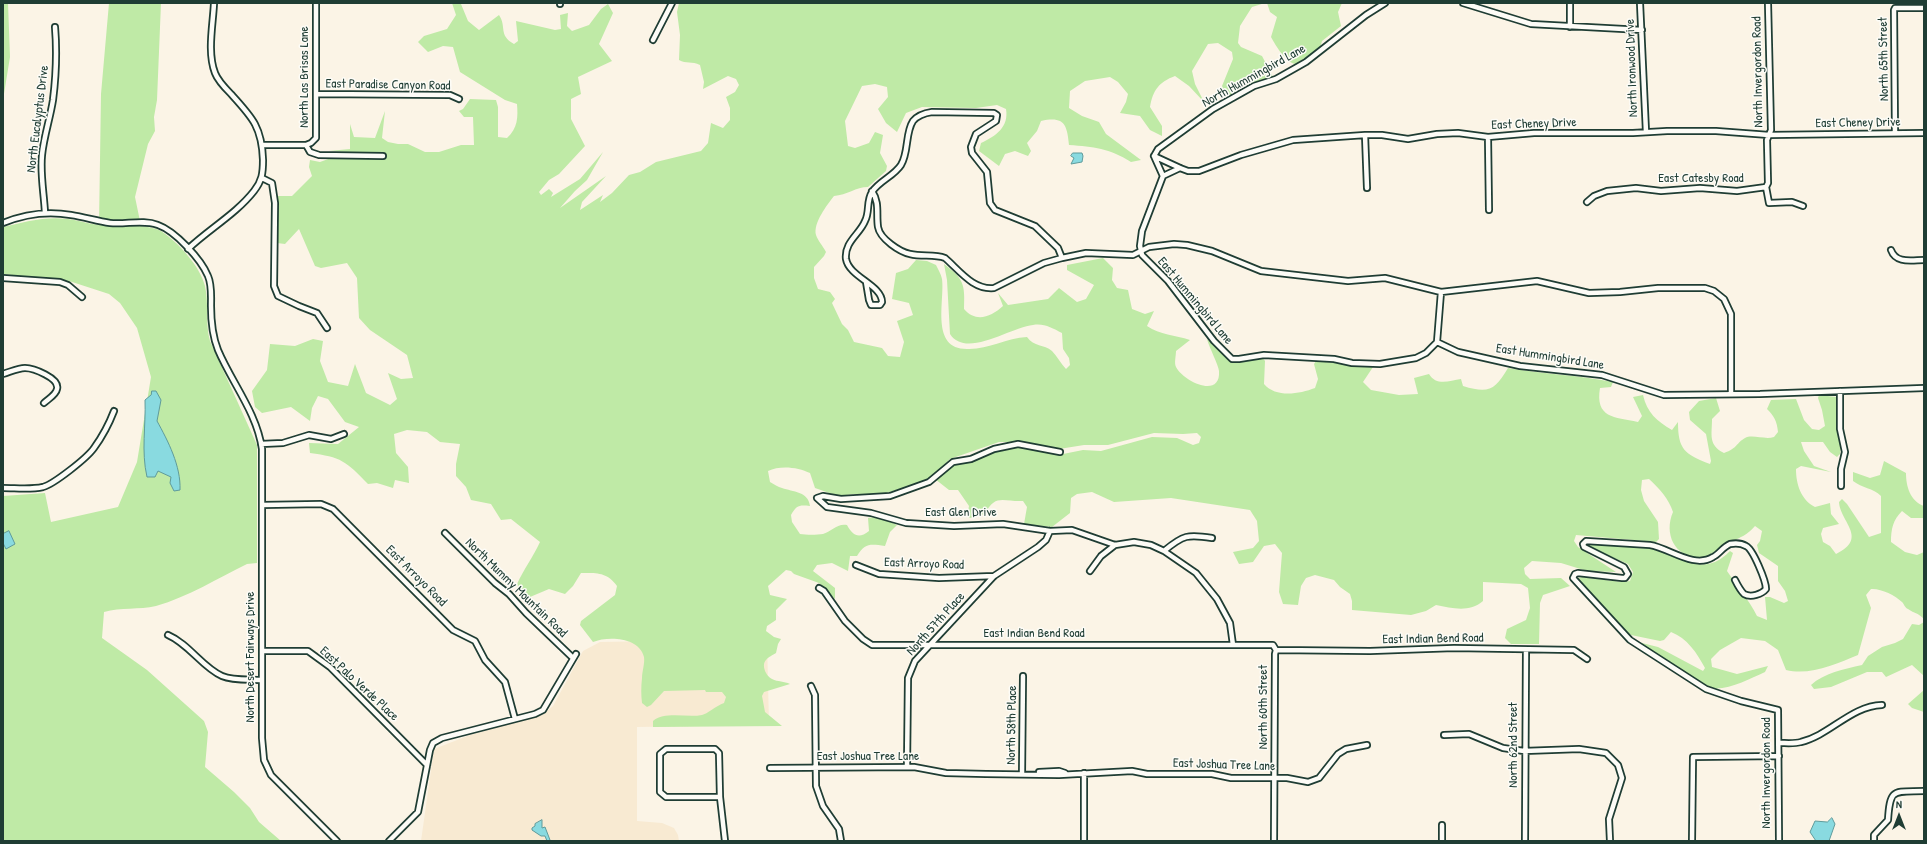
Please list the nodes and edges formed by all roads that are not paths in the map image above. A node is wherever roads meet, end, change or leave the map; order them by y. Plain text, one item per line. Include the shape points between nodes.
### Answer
1 (214, 3) edge
2 (316, 3) edge
3 (672, 3) edge
4 (1385, 3) edge
5 (1463, 3) edge
6 (1570, 3) edge
7 (1640, 3) edge
8 (1768, 3) edge
9 (1924, 8) edge
10 (55, 27) dead end
11 (1570, 27) junction
12 (1642, 30) junction
13 (653, 40) dead end
14 (316, 94) junction
15 (459, 99) dead end
16 (1646, 132) junction
17 (1924, 132) edge
18 (1895, 133) junction
19 (1365, 135) junction
20 (1769, 135) junction
21 (1488, 137) junction
22 (306, 144) junction
23 (262, 145) junction
24 (383, 156) dead end
25 (1154, 156) junction
26 (1180, 168) junction
27 (1164, 176) junction
28 (262, 178) junction
29 (1766, 187) junction
30 (1367, 188) dead end
31 (872, 191) junction
32 (1587, 202) dead end
33 (1803, 206) dead end
34 (1489, 210) dead end
35 (44, 213) junction
36 (3, 223) edge
37 (188, 250) junction
38 (1891, 250) dead end
39 (1141, 252) junction
40 (1062, 258) junction
41 (1924, 260) edge
42 (3, 278) edge
43 (866, 282) junction
44 (1441, 292) junction
45 (82, 297) dead end
46 (327, 328) dead end
47 (1437, 342) junction
48 (3, 374) edge
49 (1924, 388) edge
50 (1840, 391) junction
51 (1731, 393) junction
52 (44, 403) dead end
53 (114, 410) dead end
54 (344, 434) dead end
55 (261, 444) junction
56 (1060, 452) dead end
57 (1841, 486) dead end
58 (3, 488) edge
59 (262, 505) junction
60 (1050, 530) junction
61 (445, 533) dead end
62 (1212, 538) dead end
63 (1115, 545) junction
64 (1164, 551) junction
65 (856, 565) dead end
66 (1090, 571) dead end
67 (994, 576) junction
68 (1735, 580) dead end
69 (819, 588) dead end
70 (168, 635) dead end
71 (1233, 645) junction
72 (929, 646) junction
73 (1275, 648) junction
74 (1526, 650) junction
75 (262, 651) junction
76 (1587, 660) dead end
77 (1023, 676) dead end
78 (262, 680) junction
79 (811, 686) dead end
80 (1882, 705) dead end
81 (515, 719) junction
82 (1444, 735) dead end
83 (1779, 743) junction
84 (1367, 745) dead end
85 (1524, 751) junction
86 (1779, 756) junction
87 (427, 765) junction
88 (907, 767) junction
89 (770, 768) dead end
90 (816, 768) junction
91 (1084, 772) junction
92 (1022, 774) junction
93 (1275, 778) junction
94 (1924, 791) edge
95 (720, 797) junction
96 (1442, 825) dead end
97 (337, 841) edge
98 (389, 841) edge
99 (725, 841) edge
100 (842, 841) edge
101 (1084, 841) edge
102 (1274, 841) edge
103 (1442, 841) edge
104 (1524, 841) edge
105 (1610, 841) edge
106 (1692, 841) edge
107 (1778, 841) edge
108 (1874, 841) edge

1 - 23 street via 212,54 216,74 254,120
2 - 14 street, North Las Brisas Lane
3 - 13 street
4 - 25 street, North Hummingbird Lane via 1306,62 1276,79 1254,86 1213,109 1158,149
5 - 11 street via 1531,24
6 - 11 street
7 - 12 street, North Ironwood Drive
8 - 20 street, North Invergordon Road via 1771,130
9 - 18 street, North 65th Street via 1894,10
10 - 35 street, North Eucalyptus Drive via 54,90 41,166
11 - 12 street
12 - 16 street, North Ironwood Drive
14 - 15 street, East Paradise Canyon Road via 450,95
14 - 22 street, North Las Brisas Lane via 316,138
16 - 20 street, East Cheney Drive via 1694,131
16 - 21 street, East Cheney Drive via 1534,133
17 - 18 street, East Cheney Drive
18 - 20 street, East Cheney Drive
19 - 21 street, East Cheney Drive via 1408,139 1458,133
19 - 26 street, East Cheney Drive via 1293,140 1199,170
19 - 30 street
20 - 29 street, North Invergordon Road
21 - 34 street
22 - 23 street
22 - 24 street via 310,152 319,155
23 - 28 street
25 - 26 street, East Cheney Drive
25 - 27 street
26 - 27 street
27 - 39 street, East Hummingbird Lane via 1142,231
28 - 37 street via 255,191 241,206
28 - 46 street via 272,183 275,203 274,286 278,296 317,313
29 - 32 street, East Catesby Road via 1737,191 1700,188 1661,191 1636,188 1607,191
29 - 33 street via 1768,203 1792,202
31 - 40 street via 876,198 878,229 882,237 909,254 945,258 972,283 980,287 994,288 1044,262
31 - 40 street via 901,165 911,124 919,116 932,112 994,113 997,115 996,122 976,134 971,147 972,153 987,172 990,203 995,210 1035,226 1058,248
31 - 43 street via 866,219 846,252 850,268
35 - 36 street, North Desert Fairways Drive
35 - 37 street, North Desert Fairways Drive via 66,214 110,223 153,223 166,230
37 - 55 street, North Desert Fairways Drive via 208,275 214,338 252,416
38 - 41 street via 1900,260
39 - 40 street via 1133,255 1086,253
39 - 44 street via 1149,247 1162,245 1187,245 1212,251 1261,271 1348,281 1385,278
39 - 47 street, East Hummingbird Lane via 1168,281 1214,341 1232,359 1264,355 1380,364 1416,358 1426,353
42 - 45 street via 60,282 68,284
43 - 43 street via 871,305 880,305 881,295
44 - 47 street
44 - 51 street via 1537,280 1589,293 1658,288 1710,289 1724,299 1731,314
47 - 51 street, East Hummingbird Lane via 1458,352 1520,366 1602,375 1664,395
48 - 52 street via 24,368 38,371 54,380 57,389
49 - 50 street, East Hummingbird Lane
50 - 51 street, East Hummingbird Lane
50 - 57 street via 1840,429 1845,452 1841,468
53 - 58 street via 93,450 53,482 44,487 31,489
54 - 55 street via 331,439 309,435 284,443
55 - 59 street, North Desert Fairways Drive
56 - 60 street, East Glen Drive via 1018,444 953,462 929,482 890,496 817,498 827,507 871,513 906,523 954,526 1003,524
59 - 75 street, North Desert Fairways Drive
59 - 81 street, East Arroyo Road via 321,504 334,509 454,630 475,641 485,660 508,685
60 - 63 street, East Glen Drive via 1072,530
60 - 67 street, North 57th Place via 1046,540 1038,547
61 - 81 street, North Mummy Mountain Road via 526,613 575,656 543,710
62 - 64 street via 1179,538
63 - 64 street, East Glen Drive via 1134,542 1151,545
63 - 66 street via 1101,556
64 - 71 street, East Glen Drive via 1196,573 1217,599 1230,623
65 - 67 street, East Arroyo Road via 878,574 939,578
67 - 72 street, North 57th Place
68 - 83 street, North Invergordon Road via 1744,594 1750,596 1766,589 1764,578 1750,549 1745,545 1730,544 1712,558 1690,560 1650,545 1586,541 1584,547 1624,567 1628,574 1622,578 1578,573 1574,578 1630,640 1706,689 1778,710
69 - 72 street, East Indian Bend Road via 824,591 845,621 867,642 878,646
70 - 78 street via 179,640 222,676
71 - 72 street, East Indian Bend Road
71 - 73 street, East Indian Bend Road
72 - 88 street, North 57th Place via 915,660 908,678
73 - 74 street, East Indian Bend Road
73 - 93 street, North 60th Street
74 - 76 street, East Indian Bend Road via 1574,650
74 - 85 street, North 62nd Street
75 - 78 street, North Desert Fairways Drive
75 - 87 street, East Palo Verde Place via 308,651 330,667
77 - 92 street, North 58th Place
78 - 97 street, North Desert Fairways Drive via 263,754 266,766 274,778
79 - 90 street via 816,695
80 - 83 street via 1864,708 1807,740
81 - 87 street, North Mummy Mountain Road via 438,739 430,750
82 - 85 street via 1469,734 1503,748
83 - 86 street, North Invergordon Road
84 - 93 street, East Joshua Tree Lane via 1346,749 1338,754 1323,774 1314,780 1308,782
85 - 104 street, North 62nd Street
85 - 105 street via 1579,749 1606,753 1618,765 1622,778 1609,819
86 - 106 street via 1693,757
86 - 107 street, North Invergordon Road
87 - 98 street, North Mummy Mountain Road via 418,812
88 - 90 street, East Joshua Tree Lane
88 - 92 street, East Joshua Tree Lane via 961,774
89 - 90 street, East Joshua Tree Lane
90 - 100 street via 819,795
91 - 92 street, East Joshua Tree Lane
91 - 93 street, East Joshua Tree Lane via 1132,771 1147,774 1212,774 1231,778
91 - 101 street
93 - 102 street, North 60th Street
94 - 108 street via 1898,791 1892,795 1888,820 1874,835
95 - 95 street via 718,751 666,749 660,754 662,796
95 - 99 street
96 - 103 street

